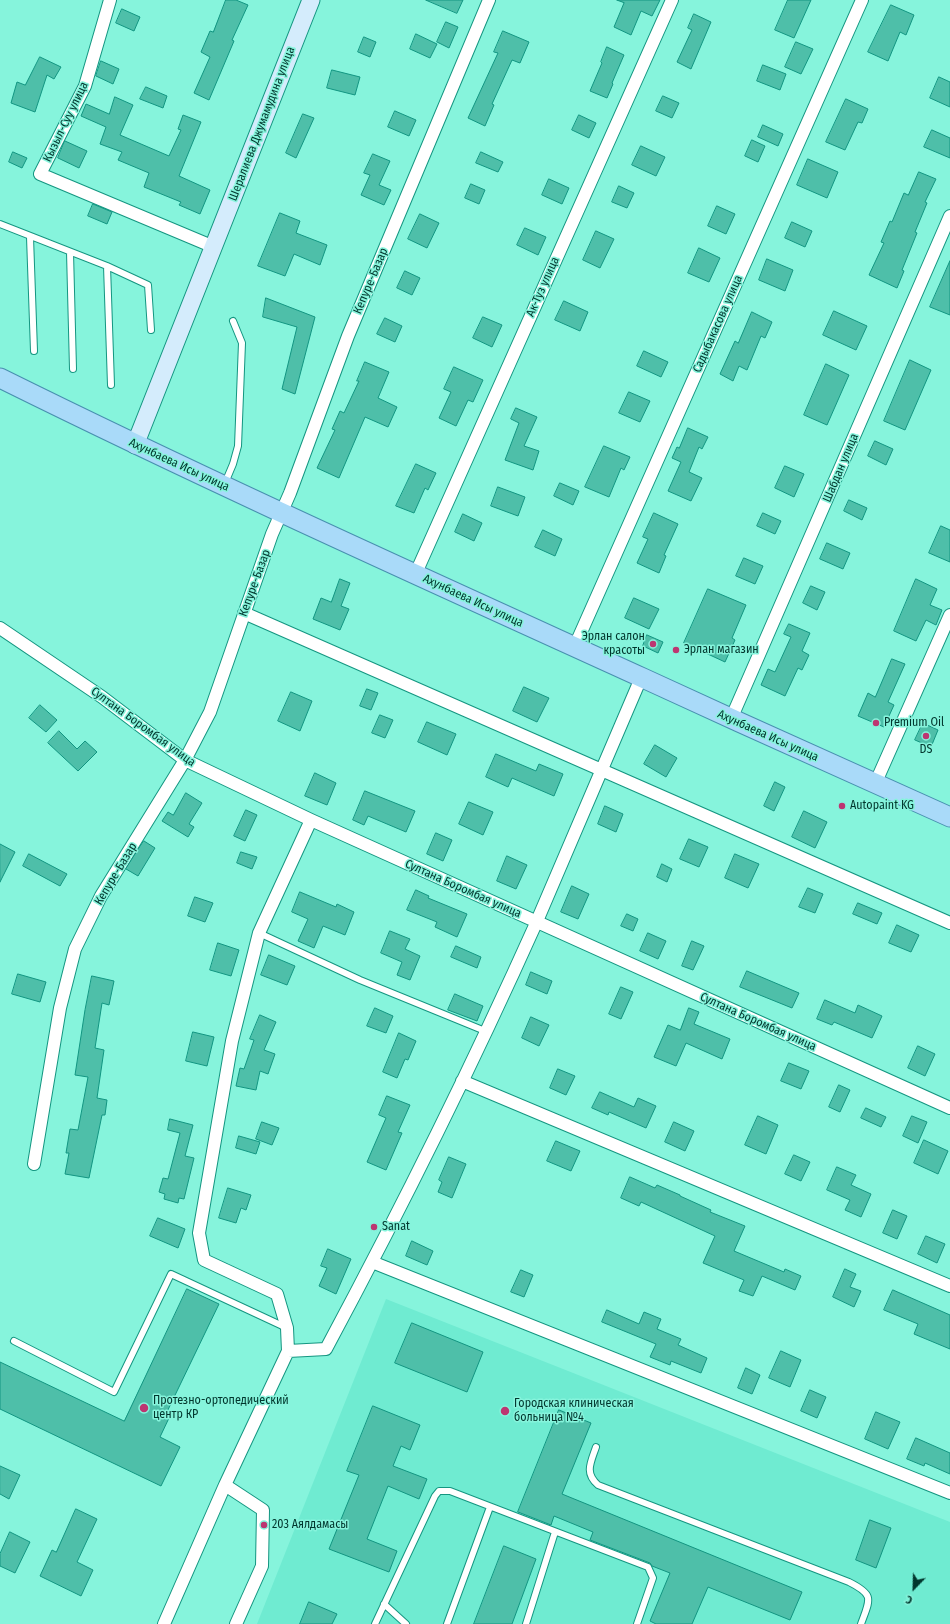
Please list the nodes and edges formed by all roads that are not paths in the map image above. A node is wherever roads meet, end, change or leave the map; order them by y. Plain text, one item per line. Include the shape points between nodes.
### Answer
1 (110, 0) edge
2 (311, 0) edge
3 (489, 0) edge
4 (672, 0) edge
5 (862, 0) edge
6 (950, 216) edge
7 (0, 224) edge
8 (30, 237) junction
9 (214, 247) junction
10 (70, 252) junction
11 (107, 266) junction
12 (232, 321) dead end
13 (151, 330) dead end
14 (34, 351) dead end
15 (73, 369) dead end
16 (0, 378) edge
17 (111, 385) dead end
18 (135, 445) junction
19 (224, 486) junction
20 (281, 514) junction
21 (415, 574) junction
22 (244, 613) junction
23 (950, 615) edge
24 (0, 628) edge
25 (574, 648) junction
26 (641, 678) junction
27 (731, 719) junction
28 (185, 760) junction
29 (602, 770) junction
30 (875, 784) junction
31 (950, 817) edge
32 (311, 820) junction
33 (536, 922) junction
34 (950, 924) edge
35 (259, 934) junction
36 (485, 1031) junction
37 (462, 1081) junction
38 (950, 1108) edge
39 (34, 1164) dead end
40 (372, 1262) junction
41 (950, 1286) edge
42 (286, 1328) junction
43 (14, 1341) dead end
44 (288, 1350) junction
45 (596, 1447) dead end
46 (225, 1485) junction
47 (950, 1493) edge
48 (490, 1507) junction
49 (555, 1532) junction
50 (384, 1604) junction
51 (164, 1624) edge
52 (236, 1624) edge
53 (375, 1624) edge
54 (406, 1624) edge
55 (447, 1624) edge
56 (526, 1624) edge
57 (637, 1624) edge
58 (861, 1624) edge

1 - 9 street, Кызыл-Суу улица via 85,86 40,174
2 - 9 street, Шералиева Джумамудина улица
3 - 20 street, Кепуре-Базар via 348,336
4 - 21 street, Ак-Туз улица
5 - 25 street, Садыбакасова улица
6 - 27 street, Шабдан улица
7 - 8 lane
8 - 10 lane
8 - 14 lane
9 - 18 street, Шералиева Джумамудина улица
10 - 11 lane
10 - 15 lane
11 - 13 lane via 148,285
11 - 17 lane
12 - 19 lane via 242,343 238,446
16 - 18 main road, Ахунбаева Исы улица
18 - 19 main road, Ахунбаева Исы улица
19 - 20 main road, Ахунбаева Исы улица
20 - 21 main road, Ахунбаева Исы улица
20 - 22 street, Кепуре-Базар
21 - 25 main road, Ахунбаева Исы улица
22 - 28 street, Кепуре-Базар via 210,712
22 - 29 street
23 - 30 street
24 - 28 street, Султана Боромбая улица via 102,697
25 - 26 main road, Ахунбаева Исы улица
26 - 27 main road, Ахунбаева Исы улица
26 - 29 street
27 - 30 main road, Ахунбаева Исы улица
28 - 32 street, Султана Боромбая улица
28 - 39 street, Кепуре-Базар via 101,896 76,950 60,1008
29 - 33 street
29 - 34 street
30 - 31 main road, Ахунбаева Исы улица
32 - 33 street, Султана Боромбая улица
32 - 35 street
33 - 36 street
33 - 38 street, Султана Боромбая улица
35 - 36 lane via 360,980
35 - 42 street via 232,1041 199,1233 204,1260 277,1294
36 - 37 street
37 - 40 street
37 - 41 street
40 - 44 street via 326,1349
40 - 47 street
42 - 43 lane via 171,1274 114,1392
42 - 44 street
44 - 46 street
45 - 58 lane via 589,1472 592,1480 598,1485 862,1589 868,1596 869,1603
46 - 51 street
46 - 52 street via 263,1510 262,1566
48 - 49 lane
48 - 50 lane via 450,1491 439,1491
48 - 55 lane
49 - 56 lane
49 - 57 lane via 648,1567 653,1578
50 - 53 lane
50 - 54 lane

